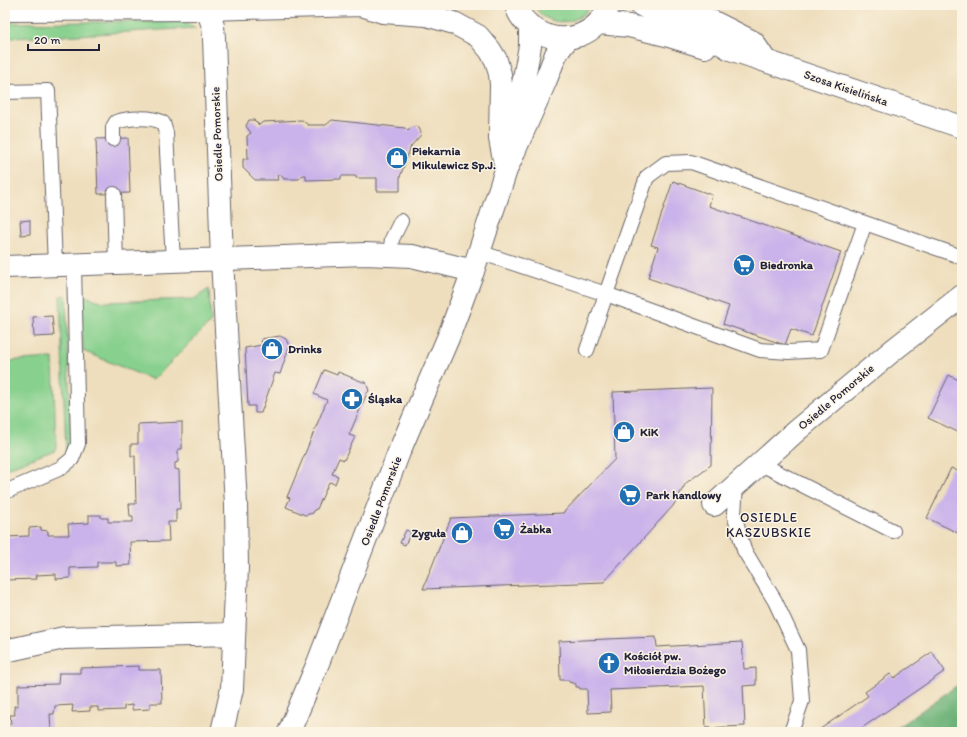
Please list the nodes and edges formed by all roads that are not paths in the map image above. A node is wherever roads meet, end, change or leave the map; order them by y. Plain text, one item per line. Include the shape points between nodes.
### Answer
1 (362, 5) edge
2 (374, 5) edge
3 (641, 5) edge
4 (680, 5) edge
5 (512, 6) edge
6 (207, 9) junction
7 (5, 10) edge
8 (604, 14) edge
9 (530, 27) junction
10 (568, 38) junction
11 (730, 49) junction
12 (766, 61) junction
13 (5, 92) edge
14 (962, 127) edge
15 (113, 139) dead end
16 (506, 170) junction
17 (114, 194) dead end
18 (401, 220) dead end
19 (865, 223) junction
20 (390, 254) junction
21 (962, 257) edge
22 (222, 260) junction
23 (173, 262) junction
24 (476, 262) junction
25 (116, 264) junction
26 (65, 266) junction
27 (5, 267) edge
28 (606, 294) junction
29 (962, 296) edge
30 (587, 350) dead end
31 (759, 463) junction
32 (736, 485) junction
33 (5, 492) edge
34 (714, 505) dead end
35 (893, 531) dead end
36 (234, 634) junction
37 (5, 651) edge
38 (222, 732) edge
39 (289, 732) edge
40 (792, 732) edge

1 - 2 street
1 - 6 street
1 - 16 street via 383,12 426,14 454,23 478,36 496,60 500,74 500,139
3 - 11 street, Szosa Kisielińska via 713,38
4 - 12 street via 753,42
5 - 9 street
6 - 7 street
6 - 22 street, Osiedle Pomorskie via 214,38
8 - 10 street via 590,30 580,36
8 - 11 street, Szosa Kisielińska via 629,26 708,49
9 - 10 street via 543,35
9 - 16 street via 530,46
10 - 16 street via 556,54
11 - 12 street, Szosa Kisielińska
12 - 14 street, Szosa Kisielińska
13 - 26 lane via 48,91
15 - 23 lane via 113,127 116,122 124,119 151,119 163,123 166,133
16 - 24 street, Osiedle Pomorskie
17 - 25 lane
18 - 20 lane via 392,239
19 - 21 lane
19 - 28 lane via 691,162 666,163 647,177
19 - 28 lane via 821,350 760,350
20 - 22 street
20 - 24 street
22 - 23 street
22 - 36 street, Osiedle Pomorskie via 236,504
23 - 25 street
24 - 28 lane
24 - 39 street, Osiedle Pomorskie via 448,338 399,452 318,664
25 - 26 street
26 - 27 street
26 - 33 lane via 78,444 72,459 61,468
28 - 30 lane
29 - 31 street, Osiedle Pomorskie
31 - 32 street, Osiedle Pomorskie
31 - 35 lane
32 - 34 street, Osiedle Pomorskie
32 - 40 lane via 734,514 744,550 775,601 798,650 802,701
36 - 37 street via 64,638
36 - 38 street, Osiedle Pomorskie via 232,689

